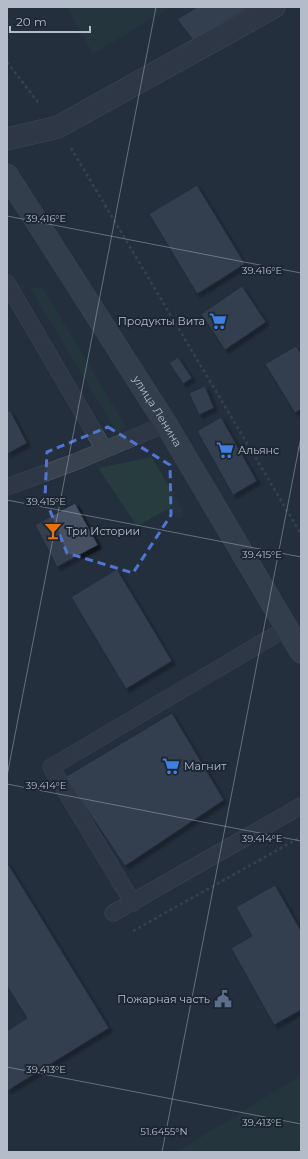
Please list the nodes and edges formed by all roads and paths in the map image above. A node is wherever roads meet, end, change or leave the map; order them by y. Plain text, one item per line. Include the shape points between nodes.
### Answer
1 (274, 7) edge
2 (7, 62) edge
3 (58, 127) junction
4 (7, 139) edge
5 (7, 175) edge
6 (7, 282) edge
7 (166, 424) junction
8 (104, 449) junction
9 (7, 487) edge
10 (301, 534) edge
11 (287, 628) junction
12 (301, 652) edge
13 (301, 806) edge
14 (299, 838) dead end
15 (133, 902) junction
16 (113, 913) dead end
17 (133, 931) dead end

1 - 3 street
2 - 3 path
3 - 4 street
3 - 10 path
5 - 7 main road, улица Ленина
6 - 8 lane
7 - 8 lane
7 - 11 main road, улица Ленина
8 - 9 lane
11 - 12 main road, улица Ленина
11 - 15 lane via 51,767
13 - 15 lane
14 - 17 path
15 - 16 lane

